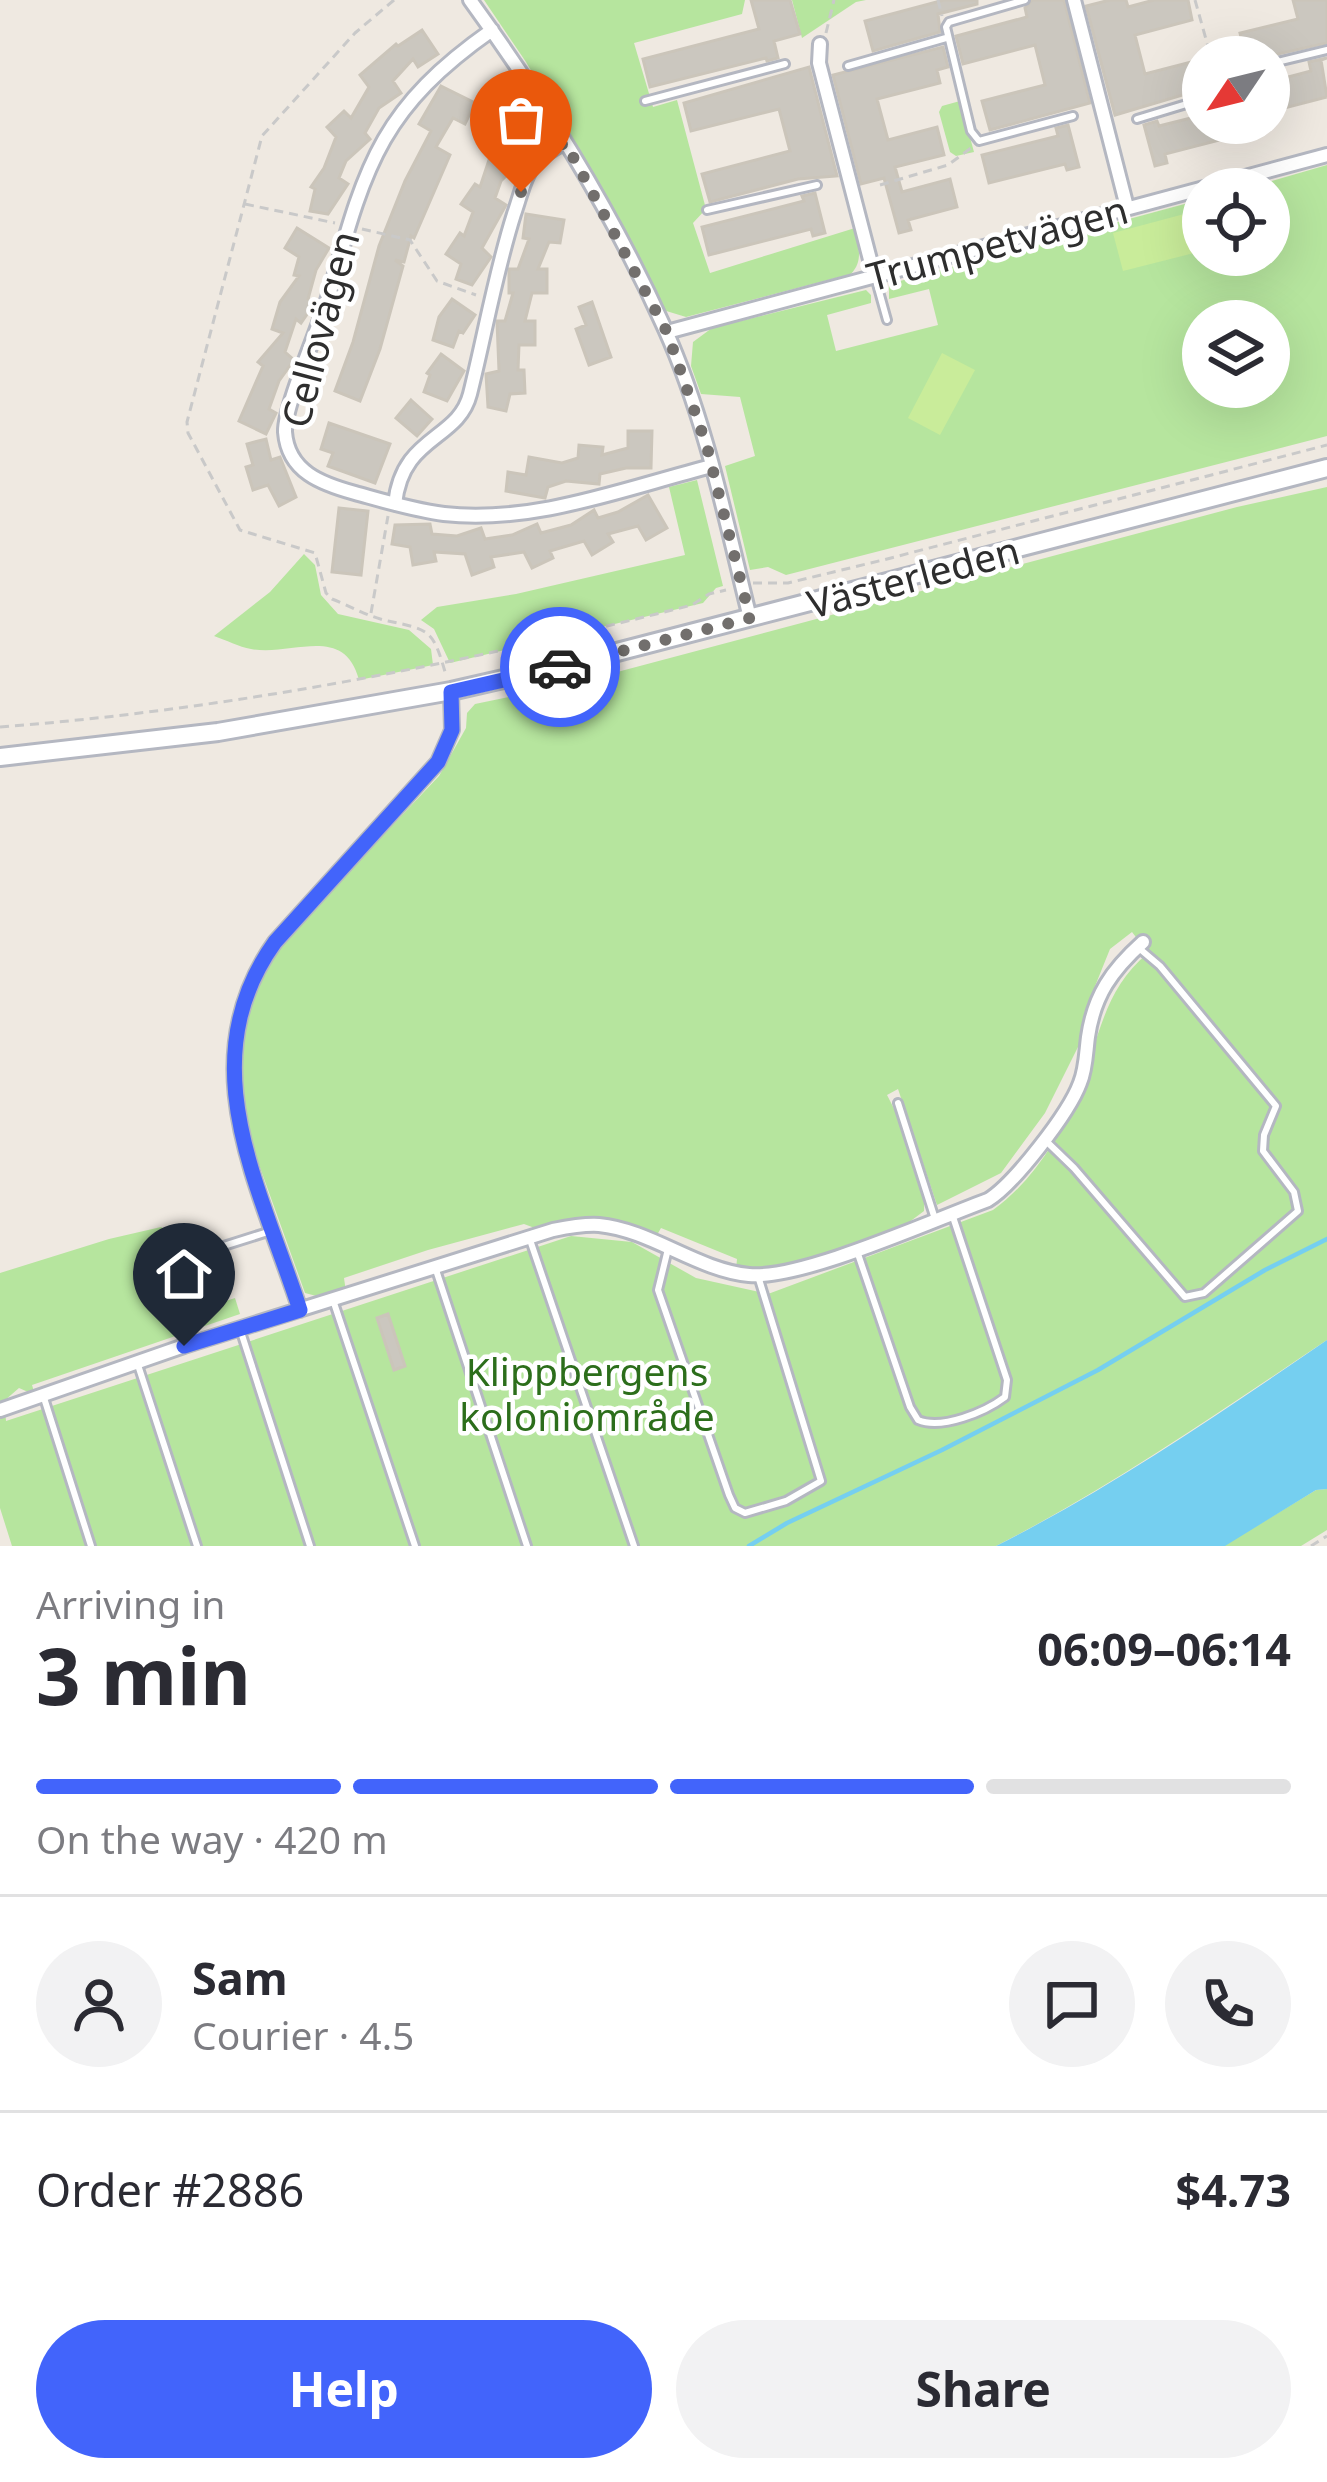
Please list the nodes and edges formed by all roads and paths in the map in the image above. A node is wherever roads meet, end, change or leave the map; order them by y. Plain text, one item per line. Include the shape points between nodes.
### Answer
1 (394, 0) edge
2 (470, 0) edge
3 (833, 0) edge
4 (1025, 0) edge
5 (1074, 0) edge
6 (1195, 0) edge
7 (493, 30) junction
8 (1204, 36) edge
9 (946, 38) junction
10 (820, 44) joint
11 (1327, 50) edge
12 (1290, 59) edge
13 (785, 64) dead end
14 (848, 66) dead end
15 (645, 101) dead end
16 (1182, 105) edge
17 (1073, 116) dead end
18 (1137, 119) dead end
19 (979, 141) junction
20 (565, 142) junction
21 (1327, 155) edge
22 (880, 184) dead end
23 (817, 185) dead end
24 (245, 204) junction
25 (1127, 207) junction
26 (707, 210) dead end
27 (347, 225) junction
28 (874, 275) junction
29 (489, 298) junction
30 (887, 320) dead end
31 (667, 332) junction
32 (1327, 446) edge
33 (712, 466) junction
34 (1327, 468) edge
35 (395, 505) junction
36 (742, 586) junction
37 (371, 614) junction
38 (750, 618) junction
39 (443, 665) junction
40 (451, 692) junction
41 (0, 727) edge
42 (0, 757) edge
43 (1140, 945) joint
44 (898, 1103) dead end
45 (1043, 1139) junction
46 (952, 1213) junction
47 (935, 1219) junction
48 (274, 1230) junction
49 (529, 1236) junction
50 (668, 1249) junction
51 (856, 1249) junction
52 (175, 1256) dead end
53 (435, 1267) junction
54 (758, 1276) junction
55 (333, 1300) junction
56 (300, 1310) junction
57 (240, 1329) junction
58 (137, 1362) junction
59 (43, 1395) junction
60 (0, 1410) edge
61 (1327, 1536) edge
62 (91, 1546) edge
63 (196, 1546) edge
64 (310, 1546) edge
65 (415, 1546) edge
66 (527, 1546) edge
67 (634, 1546) edge
68 (1311, 1546) edge

1 - 24 path via 262,136
2 - 7 street
3 - 10 path
4 - 9 lane via 950,22
5 - 25 street
6 - 8 path
7 - 20 street
7 - 27 street, Cellovägen via 439,69 403,110
9 - 14 lane
9 - 19 lane
10 - 28 street
11 - 12 lane
13 - 15 lane
16 - 18 lane
17 - 19 lane
19 - 22 path via 948,165
20 - 29 street via 529,172
20 - 31 street
21 - 25 street, Trumpetvägen
23 - 26 lane
24 - 27 path
24 - 37 path via 188,433 239,530 315,553 326,593
25 - 28 street, Trumpetvägen
27 - 29 path via 410,240 436,281
27 - 35 street, Cellovägen via 285,432 296,463 316,481
28 - 30 lane
28 - 31 street, Trumpetvägen
29 - 35 street via 467,402 412,457
31 - 33 street
32 - 36 path via 788,583
33 - 35 street, Cellovägen via 538,511 448,514
33 - 36 street
34 - 38 main road, Västerleden
35 - 37 path
36 - 38 street
36 - 39 path
37 - 39 path via 430,632
38 - 40 main road, Västerleden
39 - 40 path
39 - 41 path via 242,700
40 - 42 main road, Västerleden via 218,732
40 - 48 street via 452,730 438,762 275,942 248,984 233,1039 234,1096
43 - 45 street via 1100,994 1080,1084
43 - 45 lane via 1276,1106 1263,1151 1294,1192 1298,1211 1204,1293 1185,1297
44 - 47 lane
45 - 46 street via 1006,1187
46 - 47 street
46 - 51 lane via 1007,1380 1006,1396 984,1408 938,1424 918,1420
47 - 51 street
48 - 52 lane
48 - 56 street
49 - 50 street via 599,1225
49 - 53 street
49 - 67 lane
50 - 54 street
50 - 54 lane via 658,1290 729,1495 745,1514 821,1481
51 - 54 street
53 - 55 street
53 - 66 lane
55 - 56 street
55 - 65 lane
56 - 57 street
57 - 58 street
57 - 64 lane
58 - 59 street
58 - 63 lane
59 - 60 street
59 - 62 lane
61 - 68 path

